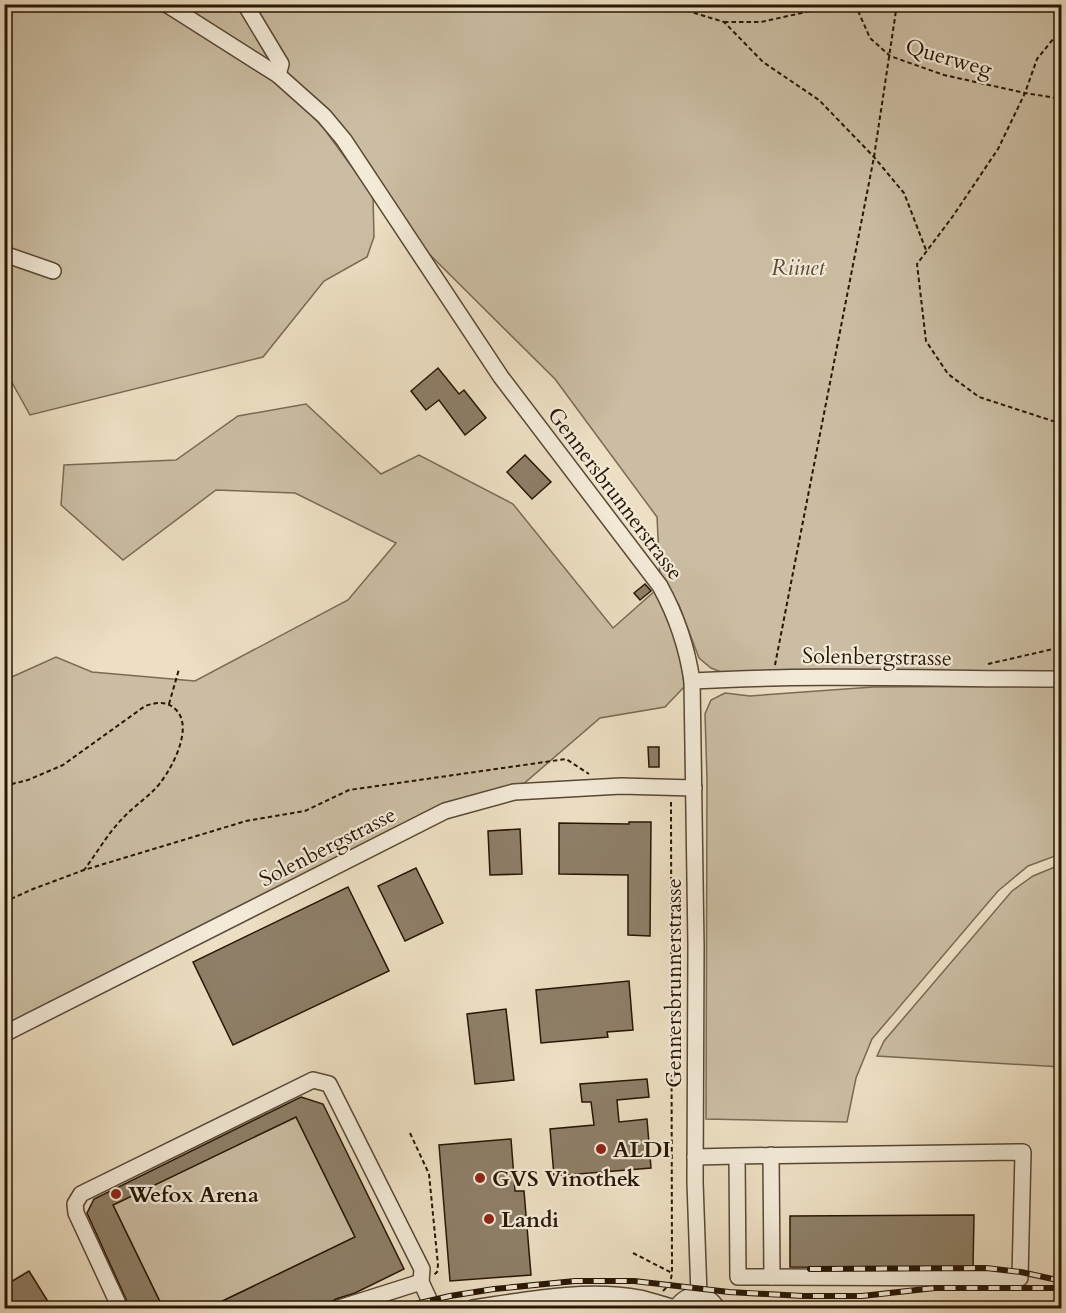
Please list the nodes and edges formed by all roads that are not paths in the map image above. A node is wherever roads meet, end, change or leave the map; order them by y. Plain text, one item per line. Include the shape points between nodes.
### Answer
1 (166, 4) edge
2 (245, 4) edge
3 (278, 75) junction
4 (4, 254) edge
5 (52, 271) dead end
6 (1062, 679) edge
7 (692, 681) junction
8 (694, 788) junction
9 (4, 1034) edge
10 (771, 1155) junction
11 (737, 1156) junction
12 (695, 1157) junction
13 (772, 1277) junction
14 (421, 1282) junction
15 (699, 1295) junction
16 (591, 1302) edge
17 (120, 1308) edge
18 (339, 1308) edge
19 (433, 1308) edge
20 (473, 1308) edge
21 (676, 1308) edge
22 (717, 1308) edge

1 - 3 street, Gennersbrunnerstrasse
2 - 3 street via 277,58 281,69
3 - 7 street, Gennersbrunnerstrasse via 304,96 344,140 486,355 660,586 678,621
4 - 5 street
6 - 7 street, Solenbergstrasse via 773,676
7 - 8 street, Gennersbrunnerstrasse
8 - 9 street, Solenbergstrasse via 610,786 514,792 445,811
8 - 12 street, Gennersbrunnerstrasse
10 - 11 street
10 - 13 street
10 - 13 street via 1023,1152 1020,1278
11 - 12 street
11 - 13 street via 738,1277
12 - 15 street, Gennersbrunnerstrasse
14 - 17 street via 422,1269 329,1084 313,1080 81,1194 75,1203 76,1213
14 - 18 street
14 - 19 street
15 - 21 street via 685,1298
15 - 22 street
16 - 20 street via 508,1303
16 - 21 street via 639,1298

